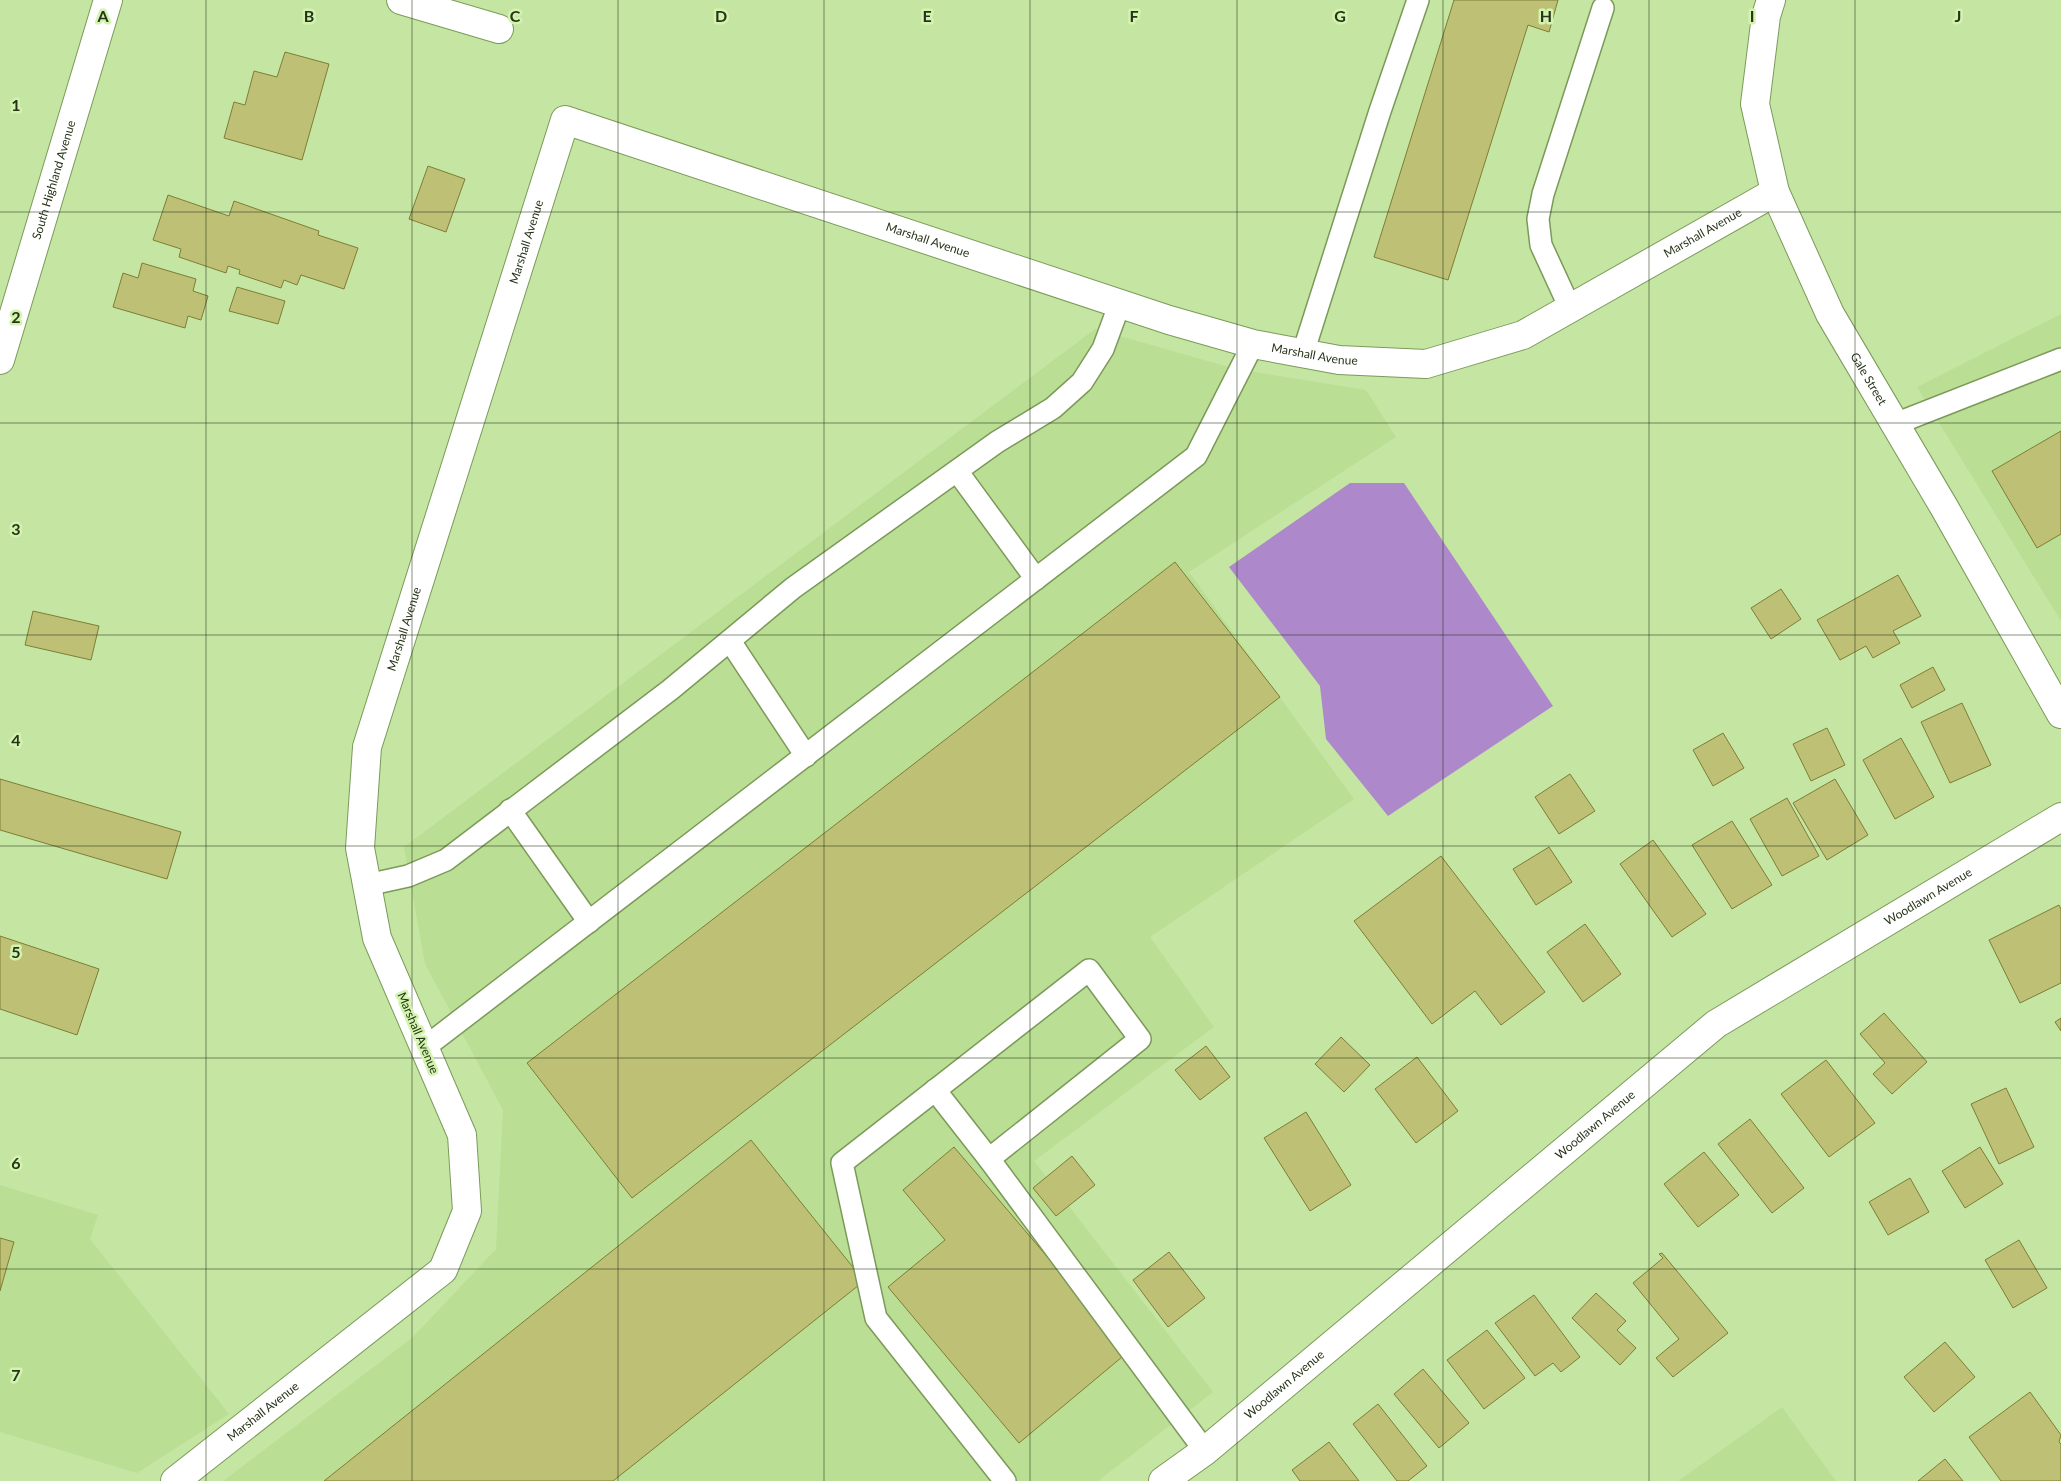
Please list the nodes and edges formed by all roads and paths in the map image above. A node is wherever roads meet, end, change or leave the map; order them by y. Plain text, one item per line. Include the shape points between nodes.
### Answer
1 (108, 0) edge
2 (401, 0) edge
3 (1418, 0) edge
4 (1603, 8) dead end
5 (1769, 8) edge
6 (499, 29) dead end
7 (1775, 192) junction
8 (1120, 303) junction
9 (1570, 308) junction
10 (1253, 344) junction
11 (1303, 353) junction
12 (2061, 359) edge
13 (0, 360) edge
14 (1895, 424) junction
15 (957, 471) junction
16 (1036, 579) junction
17 (730, 641) junction
18 (2061, 714) edge
19 (806, 756) junction
20 (510, 810) junction
21 (2061, 817) edge
22 (367, 886) junction
23 (589, 922) junction
24 (424, 1048) junction
25 (935, 1090) junction
26 (989, 1159) junction
27 (1204, 1451) junction
28 (175, 1481) edge
29 (1005, 1481) edge
30 (1162, 1481) edge

1 - 13 street, South Highland Avenue
2 - 6 street
3 - 11 lane
4 - 9 lane via 1543,194 1538,220 1541,244
5 - 7 street, Gale Street via 1756,104
7 - 9 street, Marshall Avenue
7 - 14 street, Gale Street via 1830,314
8 - 10 street, Marshall Avenue
8 - 15 lane via 1103,350 1082,382 1053,408
8 - 22 street, Marshall Avenue via 565,120 367,747 360,848
9 - 11 street, Marshall Avenue via 1523,335 1426,364 1339,360
10 - 11 street, Marshall Avenue
10 - 16 lane via 1196,456
12 - 14 lane
14 - 18 street, Gale Street
15 - 16 lane
15 - 17 lane via 793,588
16 - 19 lane
17 - 19 lane
17 - 20 lane
19 - 23 lane
20 - 22 lane via 446,860 408,876
20 - 23 lane
21 - 27 street, Woodlawn Avenue via 1716,1024
22 - 24 street, Marshall Avenue via 377,938
23 - 24 lane
24 - 28 street, Marshall Avenue via 462,1135 467,1211 443,1270
25 - 26 lane
25 - 26 lane via 1089,970 1140,1040
25 - 29 lane via 842,1163 876,1318
26 - 27 lane
27 - 30 street, Woodlawn Avenue

